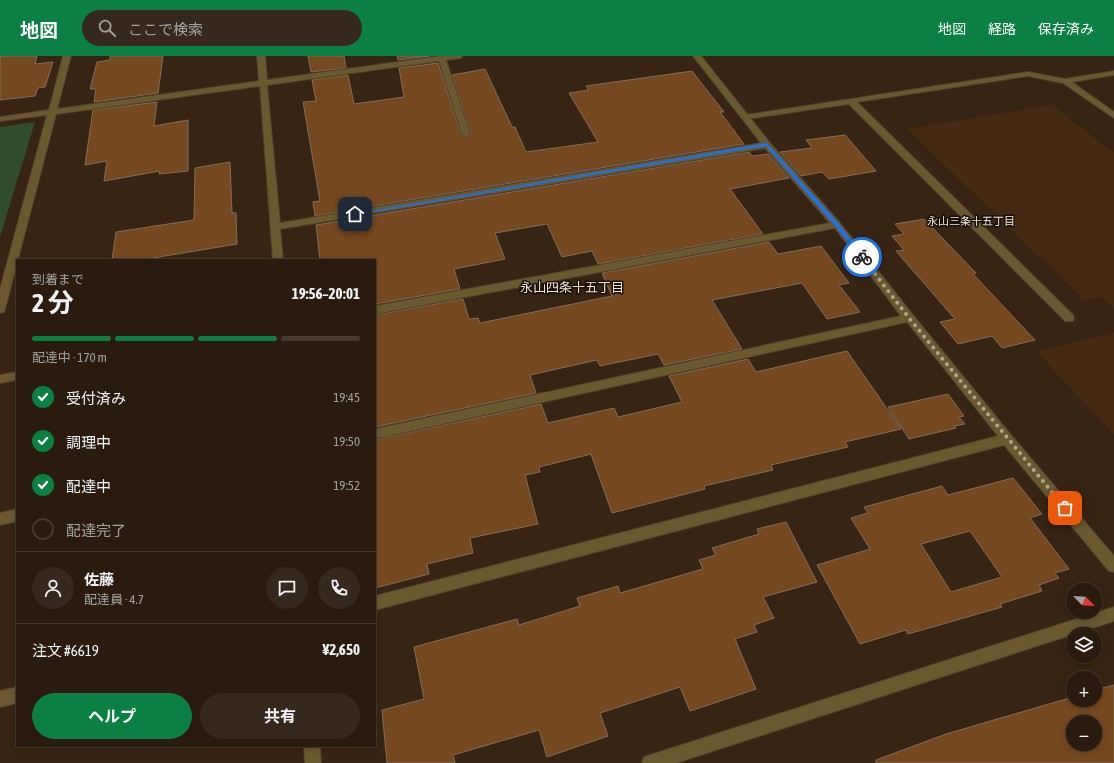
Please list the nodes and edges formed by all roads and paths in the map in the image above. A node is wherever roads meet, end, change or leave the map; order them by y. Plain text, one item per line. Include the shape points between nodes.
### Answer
1 (67, 56) edge
2 (261, 56) edge
3 (458, 56) edge
4 (697, 56) edge
5 (442, 58) junction
6 (1114, 73) edge
7 (1065, 81) junction
8 (264, 84) junction
9 (851, 101) junction
10 (53, 111) junction
11 (1114, 116) edge
12 (746, 117) junction
13 (0, 119) edge
14 (466, 134) dead end
15 (767, 145) junction
16 (838, 225) junction
17 (276, 227) junction
18 (278, 259) edge
19 (0, 310) edge
20 (376, 310) edge
21 (909, 318) junction
22 (1069, 318) dead end
23 (16, 376) edge
24 (0, 379) edge
25 (376, 434) edge
26 (1007, 439) junction
27 (16, 515) edge
28 (0, 519) edge
29 (1114, 566) edge
30 (376, 603) edge
31 (1114, 614) edge
32 (16, 695) edge
33 (0, 699) edge
34 (312, 747) edge
35 (313, 763) edge
36 (650, 763) edge

1 - 10 street
2 - 8 street
3 - 5 street
4 - 12 street
5 - 8 street
5 - 14 street
6 - 7 street
7 - 9 street via 1028,74
7 - 11 street
8 - 10 street
8 - 17 street
9 - 12 street
9 - 22 street
10 - 13 street
10 - 19 street
12 - 15 street
15 - 16 street
15 - 17 street
16 - 20 street
16 - 21 street
17 - 18 street
21 - 25 street
21 - 26 street
23 - 24 street
26 - 29 street
26 - 30 street
27 - 28 street
31 - 36 street
32 - 33 street
34 - 35 street

